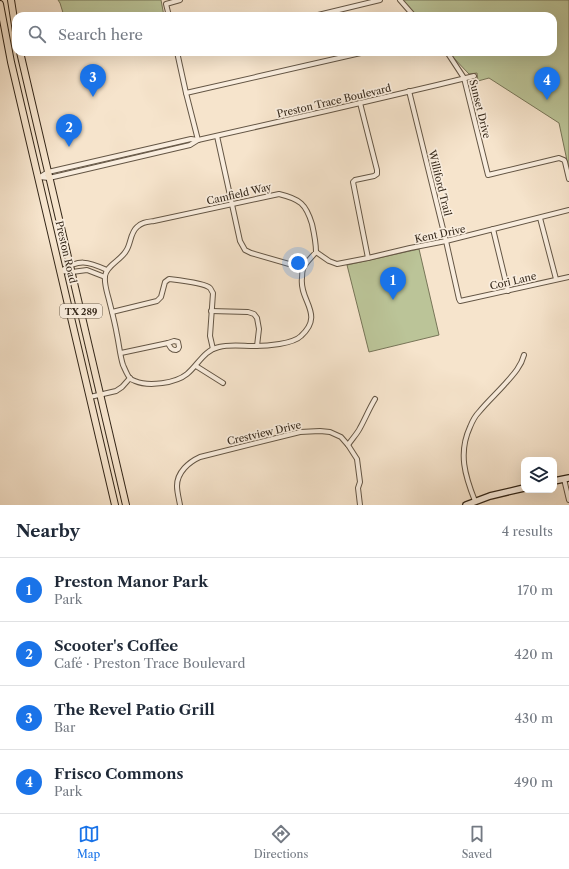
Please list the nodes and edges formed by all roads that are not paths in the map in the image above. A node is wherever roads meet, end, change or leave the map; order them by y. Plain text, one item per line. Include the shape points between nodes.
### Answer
1 (11, 0) edge
2 (180, 0) edge
3 (380, 0) edge
4 (400, 0) edge
5 (0, 4) edge
6 (13, 12) edge
7 (168, 12) edge
8 (330, 12) edge
9 (410, 12) edge
10 (21, 56) edge
11 (178, 56) edge
12 (348, 56) edge
13 (450, 56) edge
14 (474, 76) dead end
15 (464, 78) junction
16 (28, 88) junction
17 (18, 90) junction
18 (409, 91) junction
19 (186, 93) junction
20 (360, 103) junction
21 (216, 136) junction
22 (198, 140) junction
23 (111, 157) junction
24 (112, 163) junction
25 (49, 175) junction
26 (39, 177) junction
27 (569, 179) edge
28 (232, 204) junction
29 (569, 210) edge
30 (540, 218) junction
31 (493, 229) junction
32 (446, 241) junction
33 (316, 252) junction
34 (368, 258) junction
35 (70, 265) junction
36 (303, 268) junction
37 (107, 270) junction
38 (61, 271) junction
39 (72, 272) junction
40 (569, 276) edge
41 (105, 277) junction
42 (556, 280) junction
43 (508, 291) junction
44 (460, 301) joint
45 (211, 311) junction
46 (112, 312) junction
47 (168, 343) dead end
48 (257, 346) junction
49 (213, 349) junction
50 (121, 353) junction
51 (524, 355) dead end
52 (196, 366) junction
53 (130, 378) junction
54 (223, 383) dead end
55 (100, 395) junction
56 (90, 397) junction
57 (375, 399) dead end
58 (348, 445) junction
59 (566, 478) edge
60 (521, 489) edge
61 (569, 500) edge
62 (475, 501) junction
63 (115, 505) edge
64 (126, 505) edge
65 (180, 505) edge
66 (360, 505) edge
67 (466, 505) edge

1 - 6 main road
2 - 7 street via 166,4
3 - 8 street
4 - 9 street
5 - 17 main road, Preston Road / TX 289
10 - 16 main road, Preston Road / TX 289
11 - 19 street
12 - 19 street
13 - 15 street, Sunset Drive
14 - 15 street, Preston Trace Boulevard
15 - 18 street, Preston Trace Boulevard
15 - 27 street, Sunset Drive via 488,175 559,158 564,160
16 - 17 main road
16 - 25 main road, Preston Road / TX 289
17 - 26 main road, Preston Road / TX 289
18 - 20 street, Preston Trace Boulevard
18 - 32 street, Williford Trail
19 - 22 street
20 - 21 street, Preston Trace Boulevard
20 - 34 street via 377,170 374,176 353,182
21 - 22 street, Preston Trace Boulevard
21 - 28 street
22 - 23 street, Preston Trace Boulevard via 191,139
22 - 24 street, Preston Trace Boulevard via 190,145
23 - 24 street
23 - 25 street, Preston Trace Boulevard
24 - 25 street, Preston Trace Boulevard
25 - 26 street, Preston Trace Boulevard
25 - 35 main road, Preston Road / TX 289
26 - 38 main road, Preston Road / TX 289
28 - 33 street, Camfield Way via 279,194 296,199 310,216
28 - 36 street via 240,241 245,250
28 - 37 street, Camfield Way via 143,223 134,230 127,251
29 - 30 street, Kent Drive
30 - 31 street, Kent Drive
30 - 42 street
31 - 32 street, Kent Drive
31 - 43 street
32 - 34 street, Kent Drive
32 - 44 street, Williford Trail
33 - 34 street, Kent Drive via 337,264
33 - 36 street
35 - 37 street via 89,263
35 - 38 street
35 - 39 main road, Preston Road / TX 289
36 - 48 street via 302,287 311,309 308,328 301,337 292,342
37 - 41 street
38 - 39 street
38 - 56 main road, Preston Road / TX 289
39 - 41 street via 87,270
39 - 55 main road, Preston Road / TX 289
40 - 42 street, Cori Lane
41 - 46 street
42 - 43 street, Cori Lane
43 - 44 street, Cori Lane
45 - 46 street via 213,293 209,287 169,280 165,282 162,297 157,301
45 - 48 street via 254,314 259,329
45 - 49 street via 210,336
46 - 50 street
47 - 50 street
48 - 49 street via 223,346
49 - 52 street
50 - 53 street via 123,365
51 - 62 street via 512,377 478,412 466,438 463,457 468,485
52 - 53 street via 180,378 161,383 143,383
52 - 54 street
53 - 55 street via 116,391
55 - 56 street
55 - 64 main road, Preston Road / TX 289
56 - 63 main road, Preston Road / TX 289
57 - 58 street
58 - 65 street, Crestview Drive via 341,437 330,432 300,432 200,457 182,471 176,484
58 - 66 street, Crestview Drive via 357,459
59 - 61 street
60 - 62 street
62 - 67 street

